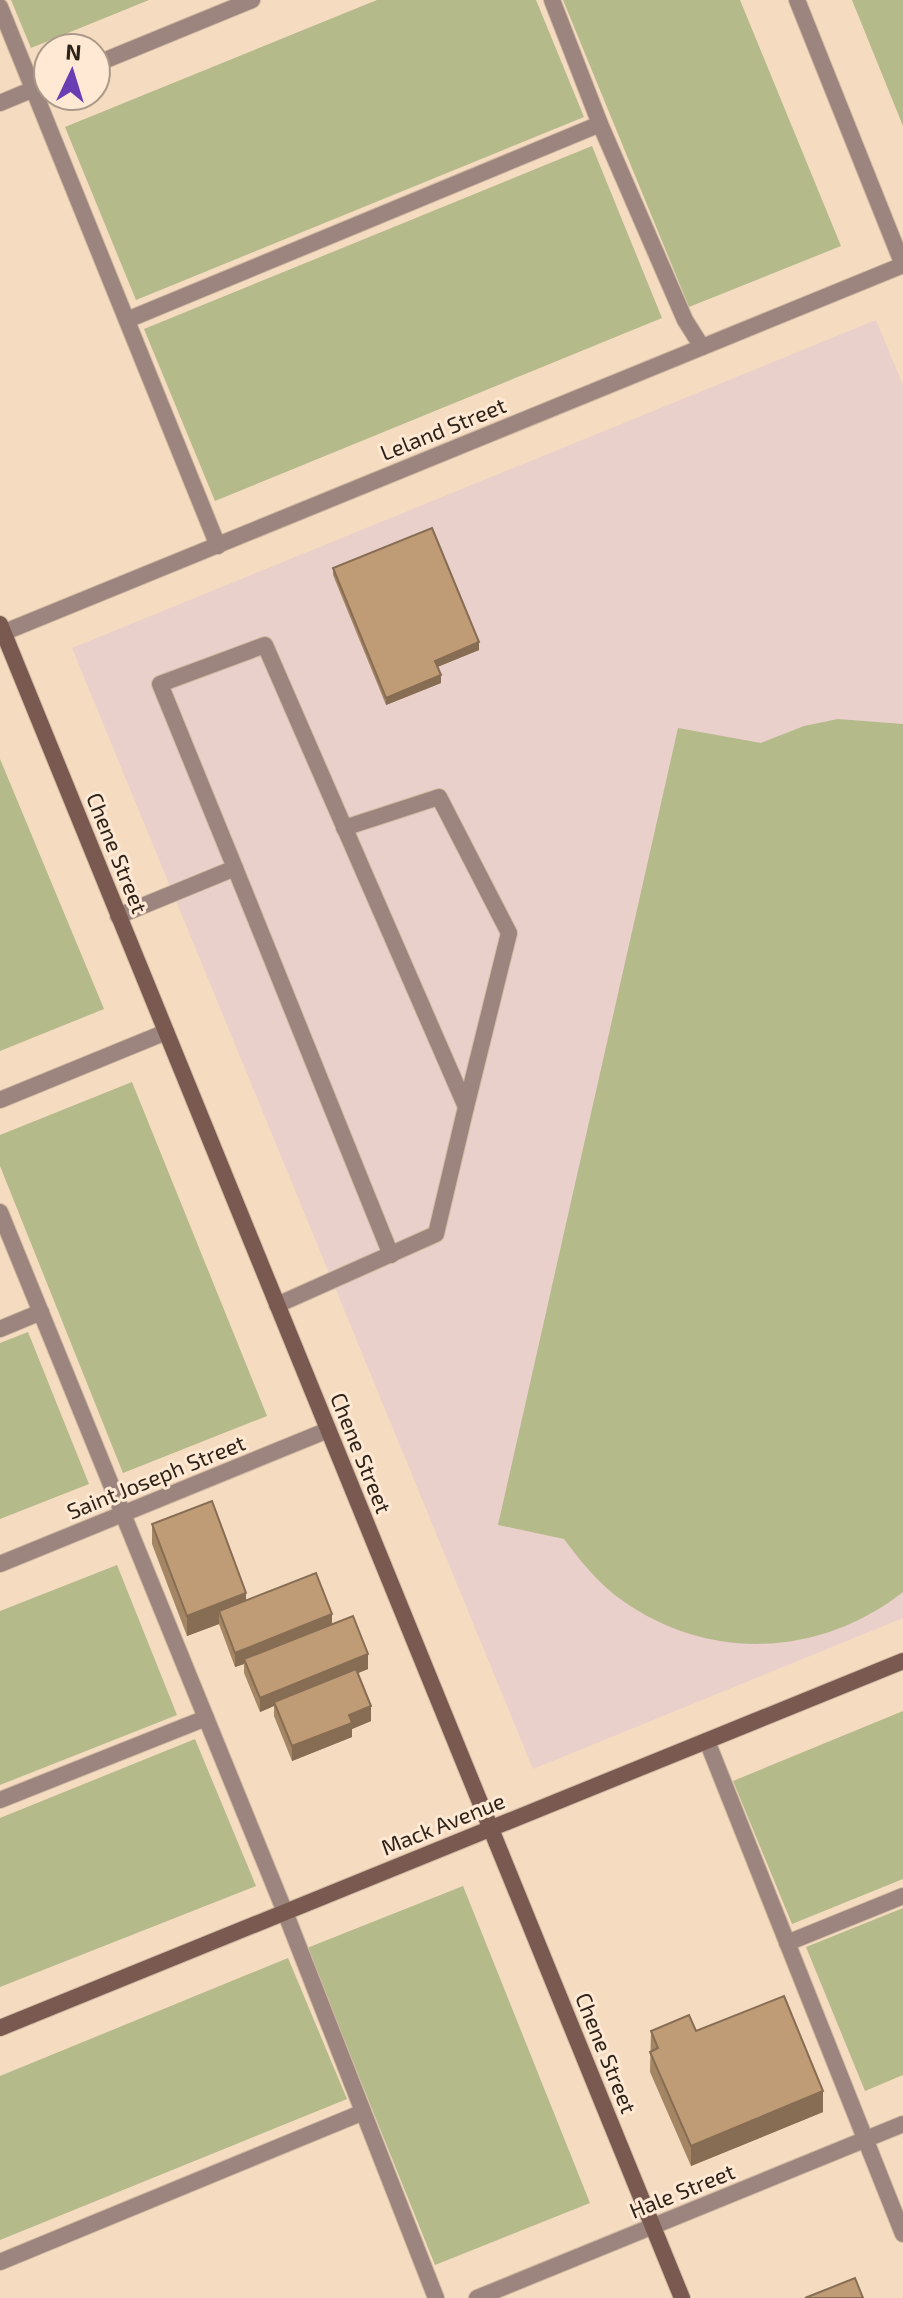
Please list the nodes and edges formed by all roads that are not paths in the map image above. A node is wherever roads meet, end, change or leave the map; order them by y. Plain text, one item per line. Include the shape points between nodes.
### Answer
1 (252, 0) edge
2 (552, 0) edge
3 (797, 0) edge
4 (0, 7) edge
5 (112, 57) edge
6 (32, 69) edge
7 (32, 90) edge
8 (0, 103) edge
9 (51, 112) edge
10 (600, 124) junction
11 (903, 265) edge
12 (127, 320) junction
13 (702, 347) junction
14 (218, 546) junction
15 (1, 631) edge
16 (344, 828) junction
17 (235, 868) junction
18 (118, 916) junction
19 (166, 1032) junction
20 (0, 1100) edge
21 (466, 1107) junction
22 (0, 1212) edge
23 (391, 1255) junction
24 (277, 1305) junction
25 (41, 1312) junction
26 (0, 1329) edge
27 (328, 1430) junction
28 (124, 1513) junction
29 (0, 1564) edge
30 (903, 1661) edge
31 (206, 1718) junction
32 (707, 1741) junction
33 (0, 1800) edge
34 (492, 1829) junction
35 (903, 1896) edge
36 (285, 1912) junction
37 (787, 1943) junction
38 (0, 2028) edge
39 (361, 2113) junction
40 (903, 2124) edge
41 (865, 2140) junction
42 (653, 2226) junction
43 (903, 2234) edge
44 (0, 2262) edge
45 (436, 2298) edge
46 (477, 2298) edge
47 (682, 2298) edge

1 - 5 street
2 - 10 street
3 - 11 street
4 - 6 street
7 - 8 street
9 - 12 street
10 - 12 street
10 - 13 street via 685,320
11 - 13 street, Leland Street
12 - 14 street
13 - 14 street, Leland Street
14 - 15 street, Leland Street
15 - 18 street, Chene Street
16 - 17 street via 265,645 160,684
16 - 21 street
16 - 21 street via 439,797 509,933
17 - 18 street
17 - 23 street
18 - 19 street, Chene Street
19 - 20 street
19 - 24 street, Chene Street
21 - 23 street via 436,1234
22 - 25 street
23 - 24 street
24 - 27 street, Chene Street
25 - 26 street
25 - 28 street
27 - 28 street, Saint Joseph Street
27 - 34 street, Chene Street
28 - 29 street, Saint Joseph Street
28 - 31 street
30 - 32 street, Mack Avenue
31 - 33 street
31 - 36 street
32 - 34 street, Mack Avenue
32 - 37 street
34 - 36 street, Mack Avenue
34 - 42 street, Chene Street
35 - 37 street
36 - 38 street, Mack Avenue
36 - 39 street
37 - 41 street
39 - 44 street
39 - 45 street
40 - 41 street, Hale Street
41 - 42 street, Hale Street
41 - 43 street
42 - 46 street, Hale Street
42 - 47 street, Chene Street

